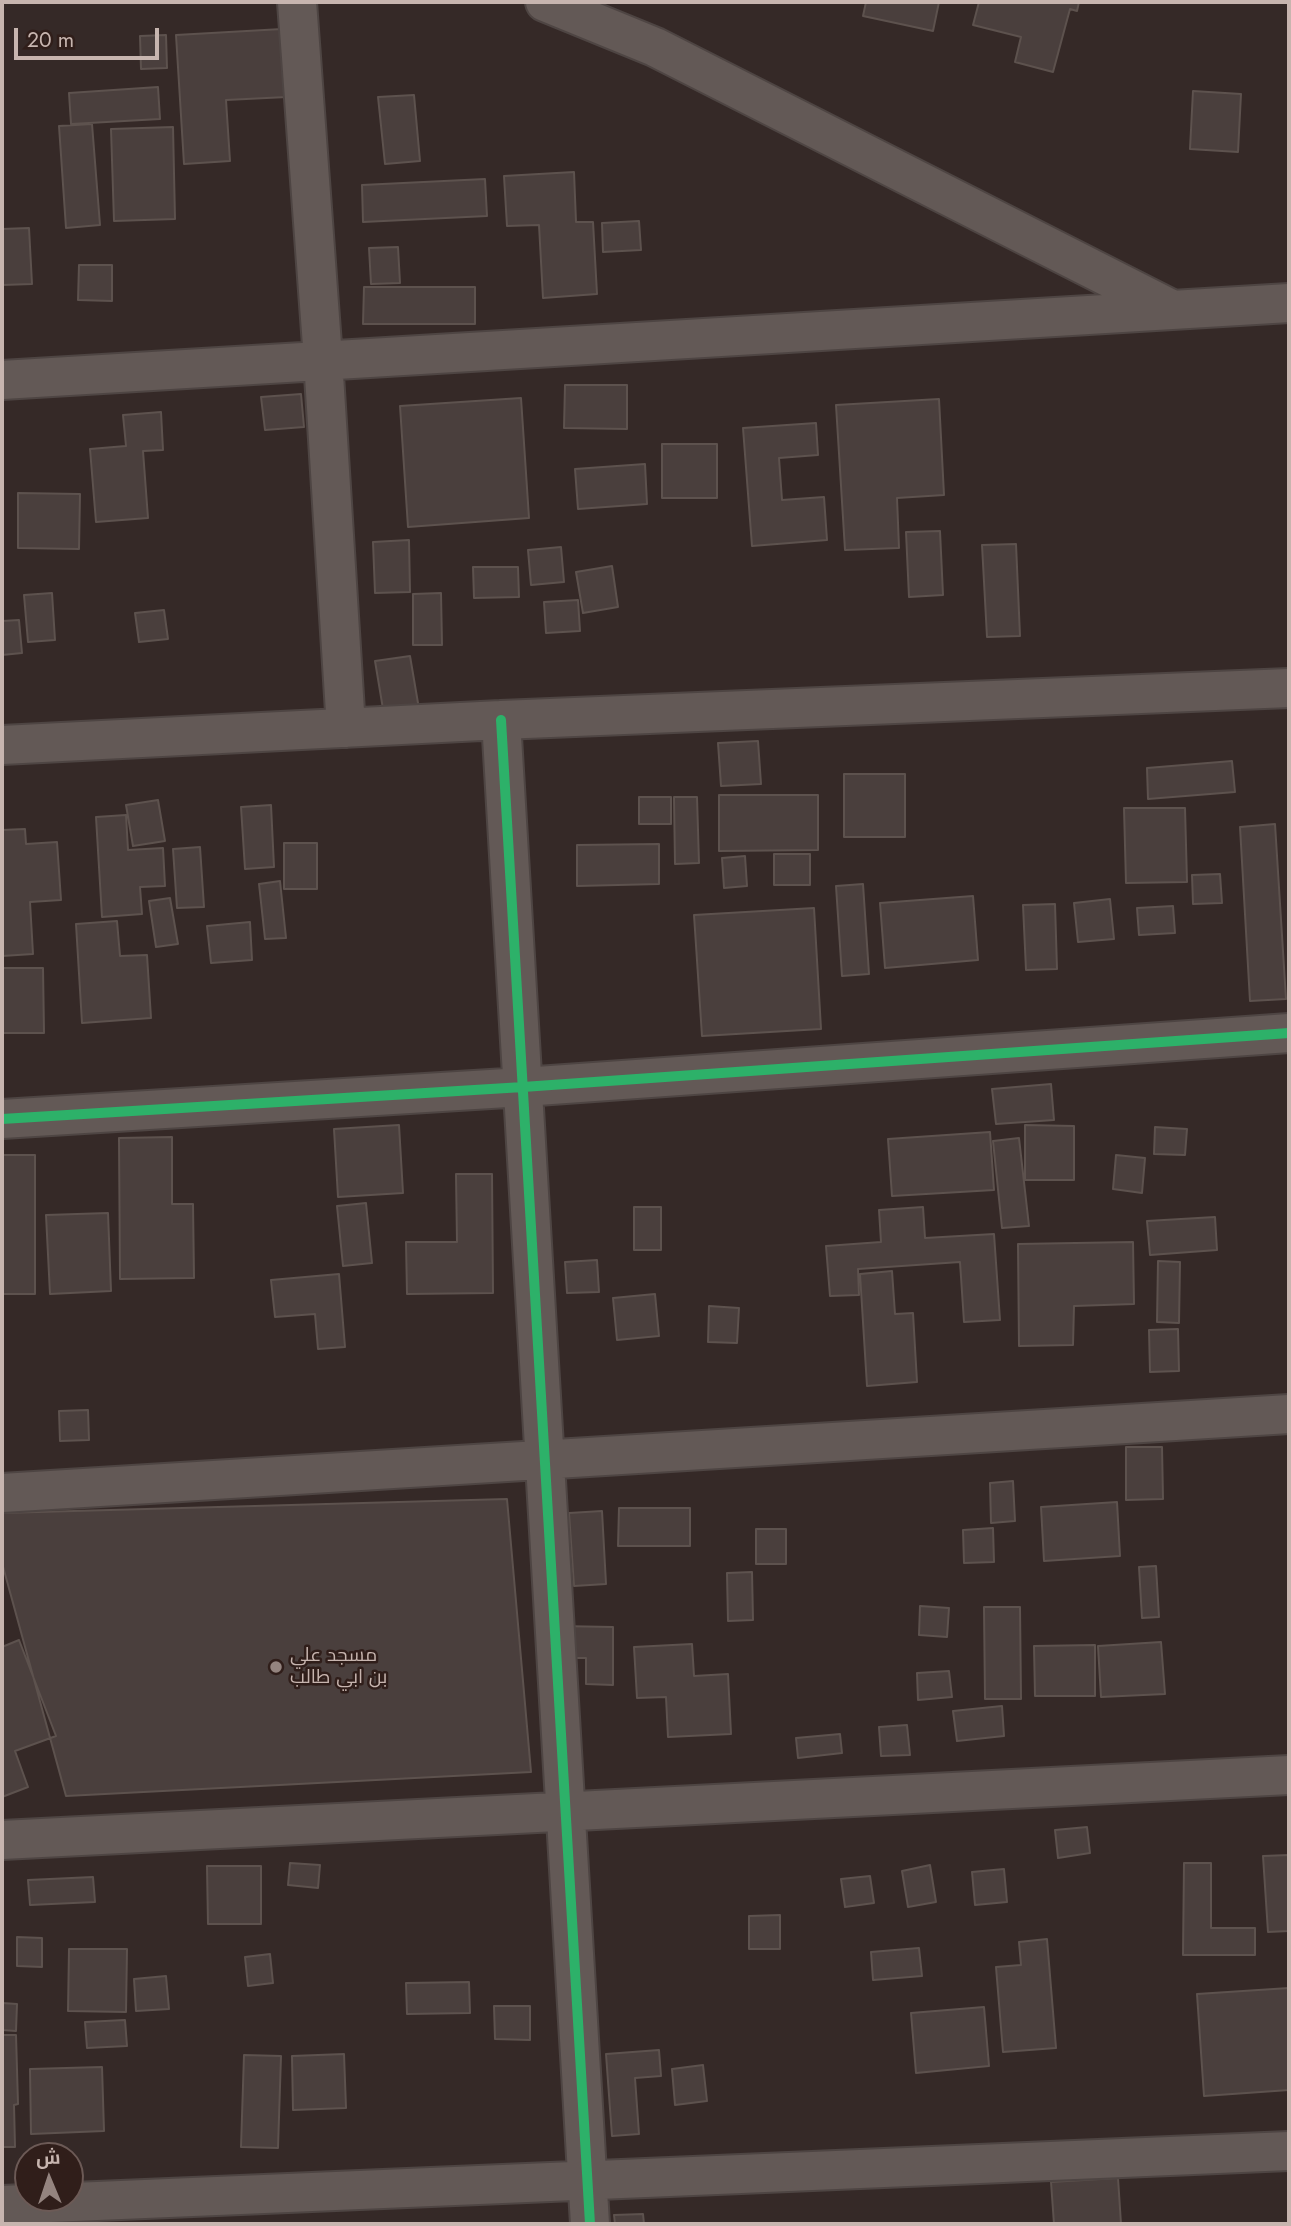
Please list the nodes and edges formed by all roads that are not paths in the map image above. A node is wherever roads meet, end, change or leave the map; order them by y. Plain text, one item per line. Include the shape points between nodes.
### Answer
1 (297, 2) edge
2 (545, 2) edge
3 (1289, 303) edge
4 (1173, 310) junction
5 (323, 359) junction
6 (2, 380) edge
7 (1289, 688) edge
8 (501, 720) junction
9 (346, 728) junction
10 (2, 745) edge
11 (1289, 1033) edge
12 (523, 1087) junction
13 (2, 1119) edge
14 (1289, 1414) edge
15 (546, 1458) junction
16 (2, 1493) edge
17 (1289, 1775) edge
18 (567, 1813) junction
19 (2, 1840) edge
20 (1289, 2151) edge
21 (588, 2181) junction
22 (2, 2205) edge
23 (590, 2224) edge

1 - 5 street
2 - 4 street via 655,47
3 - 4 street
4 - 5 street
5 - 6 street
5 - 9 street
7 - 8 street
8 - 9 street
8 - 12 street
9 - 10 street
11 - 12 street
12 - 13 street
12 - 15 street
14 - 15 street
15 - 16 street
15 - 18 street
17 - 18 street
18 - 19 street
18 - 21 street
20 - 21 street
21 - 22 street
21 - 23 street

